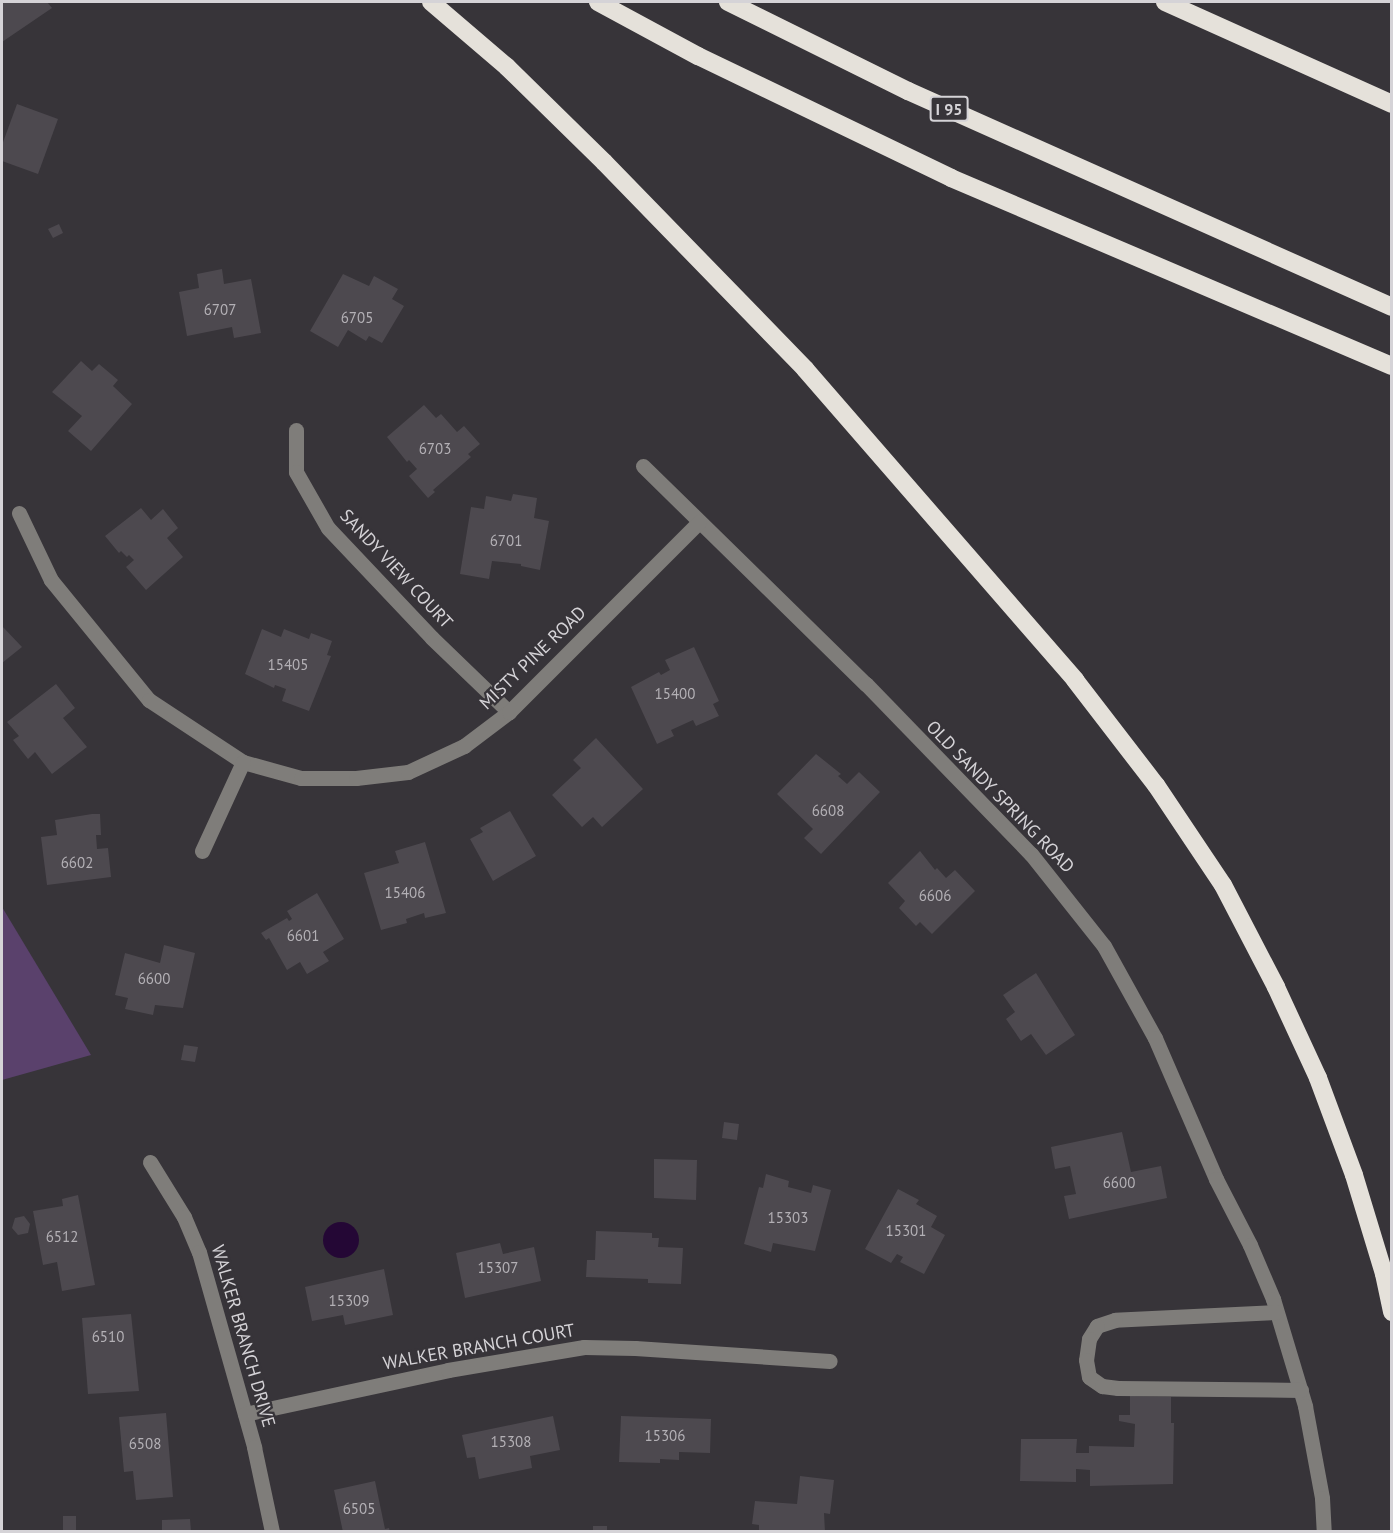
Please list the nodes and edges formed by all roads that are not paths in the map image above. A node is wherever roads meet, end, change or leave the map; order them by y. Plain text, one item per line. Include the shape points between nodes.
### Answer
1 (431, 2) edge
2 (598, 2) edge
3 (728, 2) edge
4 (1165, 2) edge
5 (1392, 104) edge
6 (1392, 307) edge
7 (1392, 366) edge
8 (296, 430) dead end
9 (643, 466) dead end
10 (19, 513) dead end
11 (699, 522) junction
12 (510, 712) junction
13 (243, 762) junction
14 (202, 851) dead end
15 (150, 1162) dead end
16 (1276, 1312) junction
17 (1392, 1312) edge
18 (830, 1361) dead end
19 (1301, 1390) junction
20 (245, 1414) junction
21 (272, 1532) edge
22 (1324, 1532) edge

1 - 17 highway via 507,67 604,162 805,369 1076,680 1156,785 1223,885 1318,1078 1354,1175
2 - 7 highway via 698,56 951,178
3 - 6 highway, I 95 via 908,91
4 - 5 highway
8 - 12 street, SANDY VIEW COURT via 296,472 328,528 432,639
9 - 11 street, OLD SANDY SPRING ROAD
10 - 13 street, MISTY PINE ROAD via 51,580 150,700
11 - 12 street, MISTY PINE ROAD
11 - 16 street, OLD SANDY SPRING ROAD via 866,684 1031,854 1086,921 1155,1038 1216,1179 1250,1245
12 - 13 street, MISTY PINE ROAD via 464,746 408,772 356,778 301,778
13 - 14 street
15 - 20 street, WALKER BRANCH DRIVE via 184,1217 199,1252
16 - 19 street, OLD SANDY SPRING ROAD
16 - 19 street via 1115,1320 1097,1326 1089,1339 1089,1377 1102,1386 1118,1388
18 - 20 street, WALKER BRANCH COURT via 584,1347 459,1368
19 - 22 street, OLD SANDY SPRING ROAD via 1322,1498
20 - 21 street, WALKER BRANCH DRIVE

